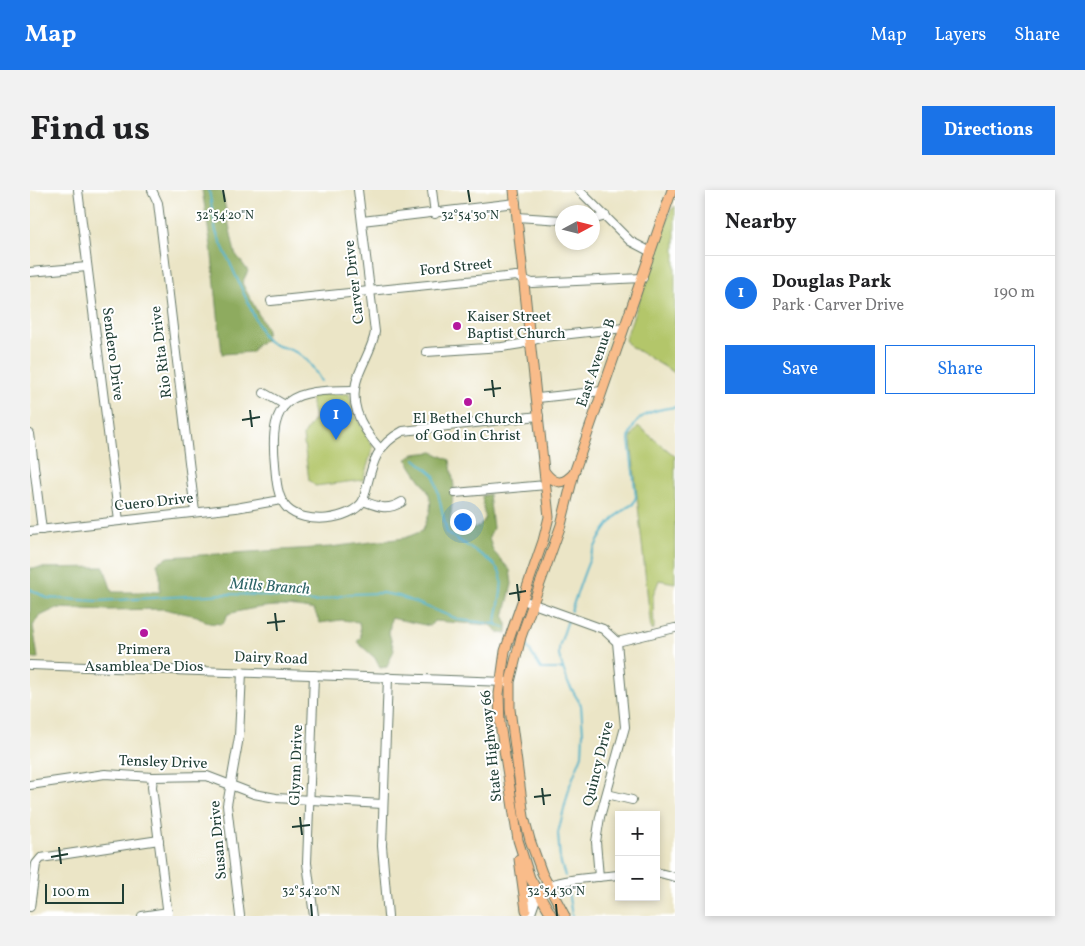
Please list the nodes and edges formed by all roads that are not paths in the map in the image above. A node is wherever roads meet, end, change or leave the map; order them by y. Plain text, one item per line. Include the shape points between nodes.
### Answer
1 (78, 190) edge
2 (152, 190) edge
3 (358, 190) edge
4 (432, 190) edge
5 (514, 190) edge
6 (579, 190) edge
7 (672, 190) edge
8 (672, 201) edge
9 (516, 203) junction
10 (435, 214) junction
11 (606, 216) junction
12 (517, 217) junction
13 (600, 218) edge
14 (555, 220) edge
15 (362, 222) junction
16 (652, 252) junction
17 (87, 267) junction
18 (30, 272) edge
19 (524, 278) junction
20 (643, 278) junction
21 (370, 290) junction
22 (271, 301) dead end
23 (624, 328) junction
24 (531, 341) junction
25 (426, 352) dead end
26 (353, 390) junction
27 (602, 391) junction
28 (264, 393) dead end
29 (538, 398) junction
30 (285, 404) junction
31 (539, 416) junction
32 (30, 434) edge
33 (380, 449) junction
34 (545, 472) junction
35 (574, 473) junction
36 (546, 485) junction
37 (455, 493) dead end
38 (281, 500) junction
39 (363, 501) junction
40 (402, 502) dead end
41 (195, 512) junction
42 (119, 520) junction
43 (42, 530) junction
44 (30, 531) edge
45 (553, 547) joint
46 (522, 600) junction
47 (533, 604) junction
48 (675, 628) edge
49 (616, 642) junction
50 (30, 665) edge
51 (242, 672) junction
52 (314, 674) junction
53 (388, 677) junction
54 (499, 681) junction
55 (510, 682) junction
56 (154, 777) junction
57 (230, 784) junction
58 (30, 785) edge
59 (607, 794) junction
60 (632, 800) dead end
61 (309, 801) junction
62 (382, 804) junction
63 (515, 827) junction
64 (159, 840) junction
65 (660, 873) edge
66 (615, 875) edge
67 (675, 876) edge
68 (599, 877) junction
69 (548, 886) junction
70 (538, 892) junction
71 (30, 907) edge
72 (168, 914) edge
73 (528, 914) edge
74 (142, 916) edge
75 (240, 916) edge
76 (314, 916) edge
77 (388, 916) edge
78 (552, 916) edge
79 (566, 916) edge

1 - 17 street, Sendero Drive
2 - 41 street, Rio Rita Drive via 158,203
3 - 15 street, Carver Drive
4 - 10 street
5 - 9 main road, State Highway 66
6 - 11 street
7 - 8 main road, East Avenue B
8 - 16 main road, East Avenue B
9 - 10 street
9 - 12 main road, State Highway 66
10 - 15 street
11 - 13 street
11 - 16 street via 630,241
12 - 14 street
12 - 19 main road, State Highway 66
15 - 21 street, Carver Drive
16 - 20 main road, East Avenue B
17 - 18 street
17 - 42 street, Sendero Drive
19 - 20 street, Ford Street via 532,283
19 - 21 street, Ford Street via 516,276
19 - 24 main road, State Highway 66
20 - 23 main road, East Avenue B
21 - 22 street, Ford Street
21 - 26 street, Carver Drive via 374,342
23 - 24 street
23 - 27 main road, East Avenue B
24 - 25 street via 502,347
24 - 29 main road, State Highway 66
26 - 30 street via 308,392
26 - 33 street via 358,419
27 - 29 street
27 - 35 main road, East Avenue B
28 - 30 street
29 - 31 main road, State Highway 66
30 - 38 street via 276,421 272,439
31 - 33 street via 403,431 389,438
31 - 34 main road, State Highway 66
32 - 43 street
33 - 39 street via 369,474
34 - 35 main road via 558,483 567,481
34 - 36 main road, State Highway 66
35 - 45 main road, East Avenue B
36 - 37 street
36 - 46 main road, State Highway 66 via 549,517
38 - 39 street via 287,508 306,518 350,513
38 - 41 street, Cuero Drive
39 - 40 street via 383,509 393,508
41 - 42 street, Cuero Drive
42 - 43 street, Cuero Drive
43 - 44 street, Cuero Drive
45 - 47 main road, State Highway 66
46 - 47 street
46 - 54 main road, State Highway 66
47 - 49 street via 603,629
47 - 55 main road, State Highway 66
48 - 49 street
49 - 59 street, Quincy Drive via 625,727
50 - 51 street, Dairy Road
51 - 52 street, Dairy Road
51 - 57 street, Susan Drive via 239,737
52 - 53 street, Dairy Road
52 - 61 street, Glynn Drive
53 - 54 street, Dairy Road
53 - 62 street
54 - 55 street, Dairy Road
54 - 63 main road, State Highway 66 via 500,724
55 - 69 main road, State Highway 66 via 510,709 524,817
56 - 57 street, Tensley Drive via 207,776
56 - 58 street, Tensley Drive via 105,774
56 - 64 street via 152,787
57 - 61 street, Tensley Drive via 254,794
57 - 75 street, Susan Drive via 227,806
59 - 60 street
59 - 68 street, Quincy Drive via 596,842
61 - 62 street, Tensley Drive
61 - 76 street, Glynn Drive via 308,863
62 - 77 street via 382,868
63 - 70 main road, State Highway 66 via 524,860
63 - 73 main road
64 - 71 street via 41,858 36,864
64 - 72 street
65 - 67 street
66 - 68 street
68 - 69 street
69 - 70 street
69 - 79 main road, State Highway 66
70 - 73 street via 530,896
70 - 78 main road, State Highway 66
72 - 74 street

